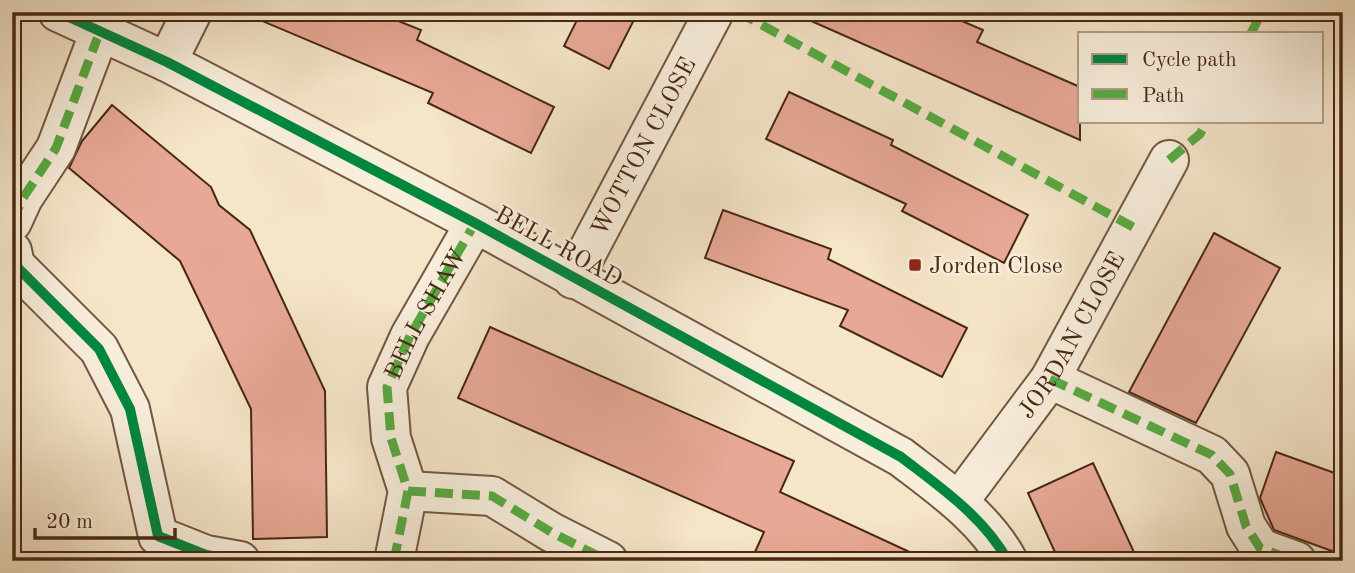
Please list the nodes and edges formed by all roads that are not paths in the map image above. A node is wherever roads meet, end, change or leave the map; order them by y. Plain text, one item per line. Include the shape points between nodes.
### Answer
1 (58, 12) edge
2 (192, 12) edge
3 (714, 12) edge
4 (100, 31) junction
5 (167, 62) junction
6 (1169, 160) dead end
7 (12, 222) edge
8 (475, 223) junction
9 (12, 251) edge
10 (573, 279) junction
11 (1049, 379) junction
12 (408, 491) junction
13 (958, 501) junction
14 (1258, 554) edge
15 (240, 561) edge
16 (394, 561) edge
17 (608, 561) edge
18 (1008, 561) edge
19 (1296, 561) edge

1 - 4 street, BELL ROAD
2 - 5 street
3 - 10 street, WOTTON CLOSE
4 - 5 street, BELL ROAD
4 - 7 street via 56,148
5 - 8 street, BELL ROAD
6 - 11 street, JORDAN CLOSE
8 - 10 street, BELL ROAD
8 - 12 street, BELL SHAW via 410,336 387,387 391,438
9 - 15 street via 15,265 99,349 112,373 130,409 158,536 206,555
10 - 13 street, BELL ROAD via 901,457
11 - 13 street, JORDAN CLOSE
11 - 14 street via 1212,455 1230,474
12 - 16 street, BELL SHAW
12 - 17 street via 492,496
13 - 18 street, BELL ROAD
14 - 19 street

